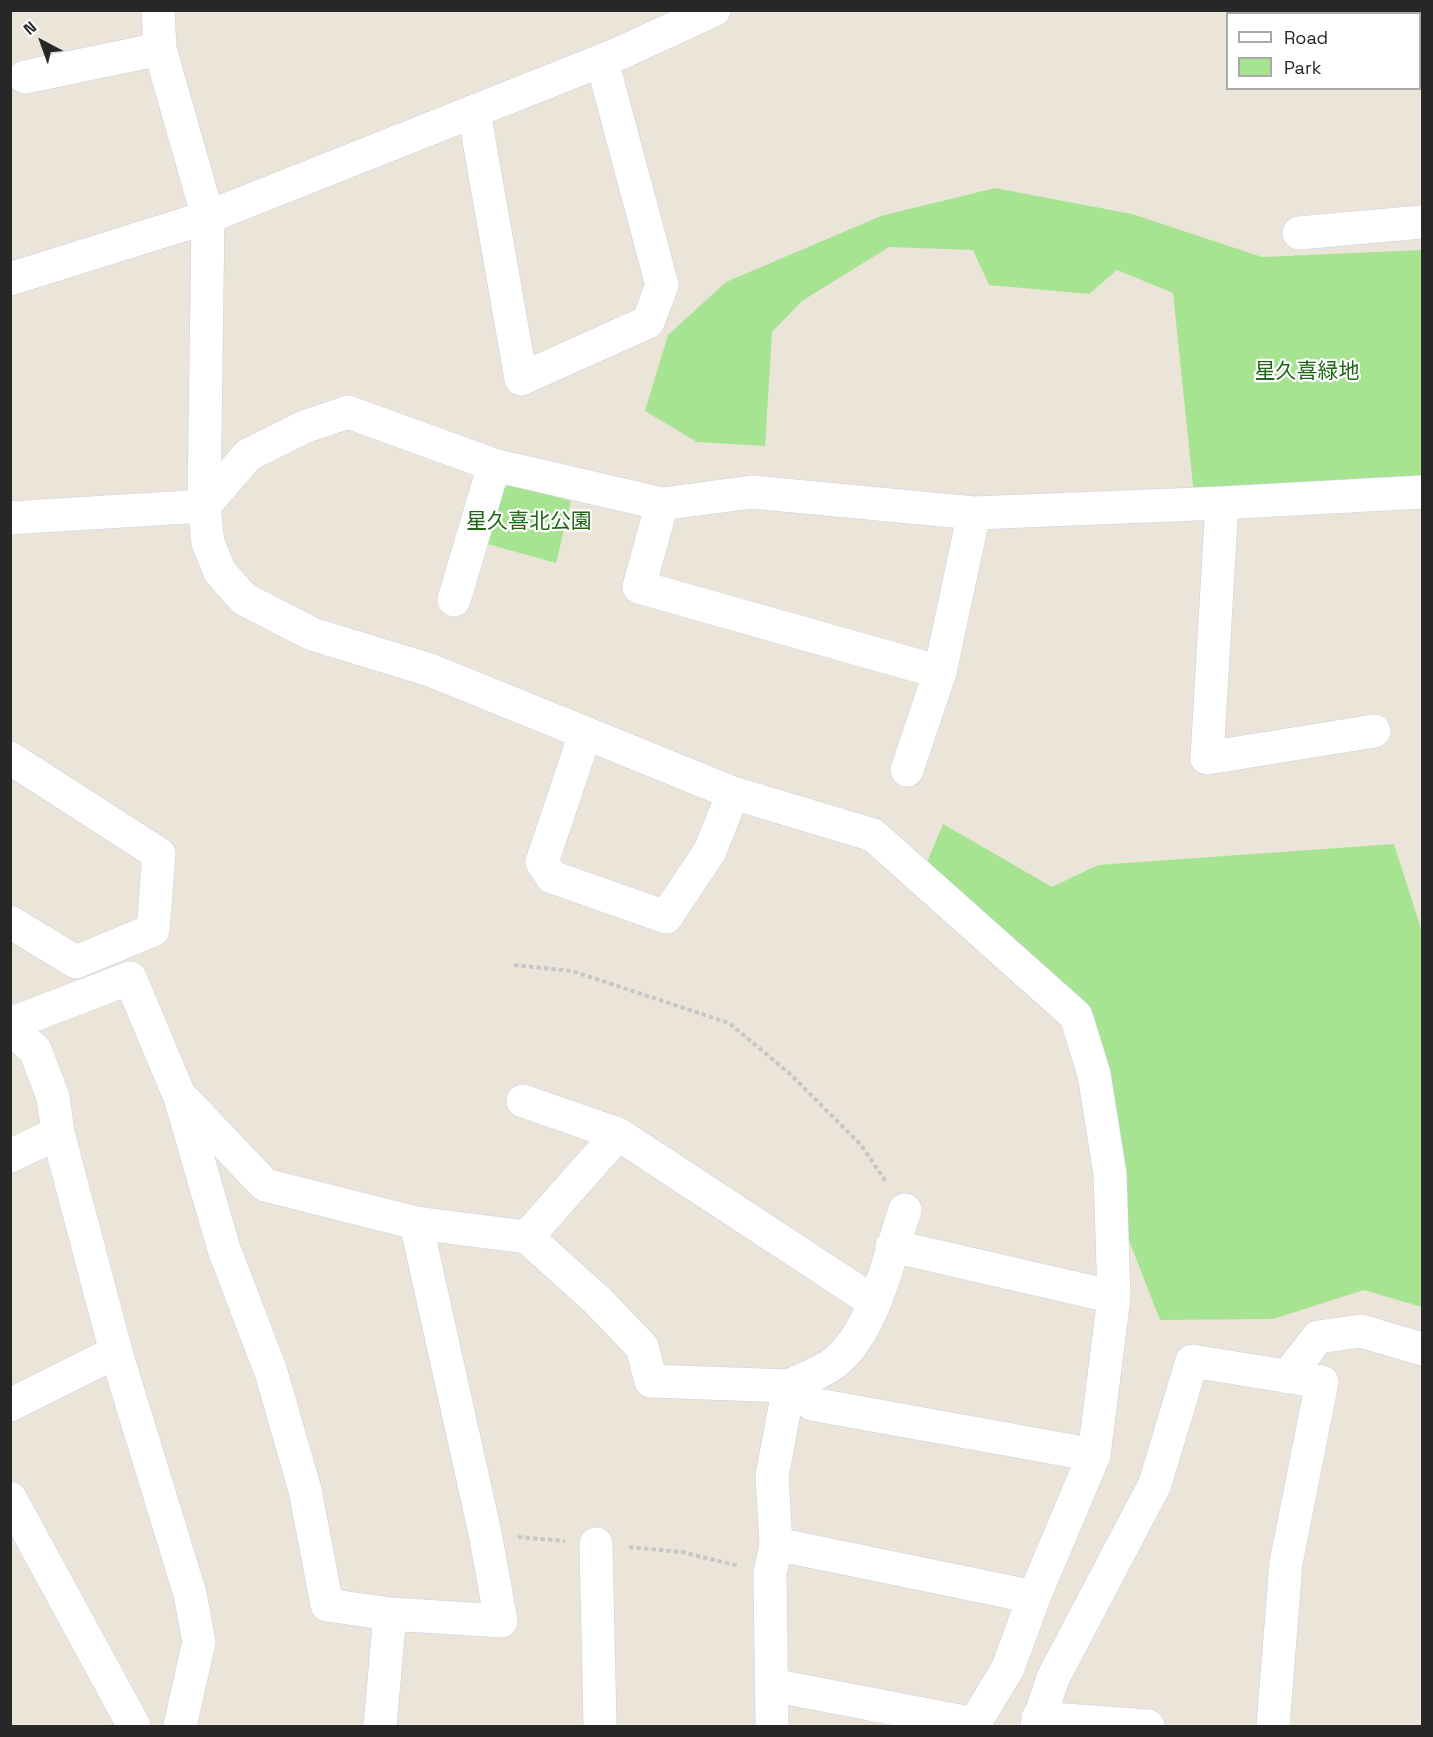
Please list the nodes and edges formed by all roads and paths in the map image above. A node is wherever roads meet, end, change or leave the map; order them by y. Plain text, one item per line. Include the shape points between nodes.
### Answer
1 (158, 10) edge
2 (714, 10) edge
3 (160, 49) junction
4 (602, 61) junction
5 (26, 77) dead end
6 (474, 112) junction
7 (207, 217) junction
8 (1422, 222) edge
9 (1299, 233) dead end
10 (10, 279) edge
11 (494, 465) junction
12 (1422, 492) edge
13 (1222, 503) junction
14 (662, 504) junction
15 (204, 506) junction
16 (974, 513) junction
17 (10, 518) edge
18 (454, 600) dead end
19 (940, 672) junction
20 (1374, 731) dead end
21 (585, 734) junction
22 (10, 758) edge
23 (907, 770) dead end
24 (733, 793) junction
25 (10, 922) edge
26 (514, 965) dead end
27 (10, 1026) edge
28 (180, 1097) junction
29 (523, 1101) dead end
30 (58, 1133) junction
31 (618, 1134) junction
32 (10, 1156) edge
33 (904, 1210) joint
34 (416, 1223) junction
35 (527, 1237) junction
36 (892, 1246) junction
37 (1114, 1297) junction
38 (874, 1302) junction
39 (1422, 1349) edge
40 (116, 1352) junction
41 (1287, 1377) junction
42 (789, 1386) junction
43 (10, 1405) edge
44 (1094, 1455) junction
45 (10, 1498) edge
46 (596, 1544) dead end
47 (776, 1544) junction
48 (1034, 1597) junction
49 (390, 1614) junction
50 (772, 1685) junction
51 (1037, 1722) edge
52 (973, 1725) edge
53 (134, 1726) edge
54 (180, 1726) edge
55 (380, 1726) edge
56 (600, 1726) edge
57 (772, 1726) edge
58 (1148, 1726) edge
59 (1273, 1726) edge

1 - 3 street
2 - 4 street
3 - 5 street
3 - 7 street
4 - 6 street
4 - 6 street via 662,285 648,322 521,379
6 - 7 street
7 - 10 street
7 - 15 street
8 - 9 street
11 - 14 street
11 - 15 street via 348,412 248,455
11 - 18 street
12 - 13 street
13 - 16 street
13 - 20 street via 1207,758
14 - 16 street via 752,492
14 - 19 street via 639,587
15 - 17 street
15 - 21 street via 208,543 220,572 244,599 312,634 430,670
16 - 19 street
19 - 23 street
21 - 24 street
21 - 24 street via 542,862 552,877 666,916 710,851
22 - 25 street via 159,854 153,930 76,962
24 - 37 street via 873,835 1076,1016 1094,1074 1110,1174
26 - 33 path via 572,971 729,1023 789,1073 861,1145
27 - 28 street via 130,978
27 - 30 street via 35,1050 53,1097
28 - 34 street via 265,1185
28 - 49 street via 224,1249 271,1372 304,1490 327,1605
29 - 31 street
30 - 32 street
30 - 40 street
31 - 35 street
31 - 38 street
33 - 36 street
34 - 35 street
34 - 49 street via 501,1621
35 - 42 street via 642,1347 651,1381
36 - 37 street
36 - 38 street
37 - 44 street
38 - 42 street via 854,1342 834,1363
39 - 41 street via 1361,1331 1318,1337
40 - 43 street
40 - 54 street via 190,1594 199,1642
41 - 51 street via 1192,1361 1155,1484 1053,1678
41 - 59 street via 1322,1383 1286,1563
42 - 44 street via 812,1404
42 - 47 street via 772,1476
44 - 48 street
45 - 53 street
46 - 56 street
47 - 48 street
47 - 50 street via 770,1574
48 - 52 street via 1008,1668
49 - 55 street
50 - 52 street
50 - 57 street
51 - 58 street

